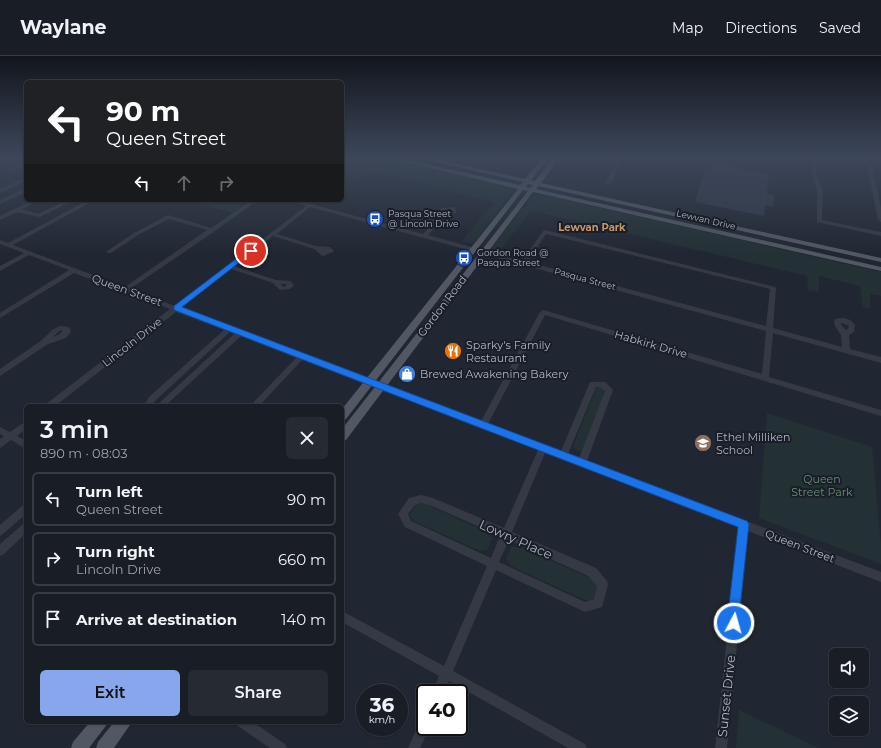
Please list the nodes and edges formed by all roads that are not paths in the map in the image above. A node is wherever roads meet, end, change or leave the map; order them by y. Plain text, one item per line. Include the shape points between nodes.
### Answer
1 (525, 189) edge
2 (526, 189) edge
3 (542, 189) edge
4 (545, 189) edge
5 (820, 189) edge
6 (875, 189) edge
7 (24, 191) edge
8 (0, 202) edge
9 (33, 202) edge
10 (67, 202) edge
11 (88, 202) edge
12 (253, 202) edge
13 (297, 202) edge
14 (310, 206) junction
15 (18, 210) junction
16 (442, 217) dead end
17 (0, 218) edge
18 (881, 220) edge
19 (213, 230) junction
20 (272, 234) junction
21 (881, 234) edge
22 (424, 236) junction
23 (0, 242) edge
24 (8, 245) junction
25 (316, 248) dead end
26 (474, 249) junction
27 (484, 251) junction
28 (109, 252) dead end
29 (29, 253) junction
30 (881, 260) edge
31 (524, 263) junction
32 (230, 267) junction
33 (881, 268) edge
34 (0, 269) edge
35 (74, 270) junction
36 (275, 282) dead end
37 (126, 289) junction
38 (176, 308) junction
39 (0, 316) edge
40 (229, 329) junction
41 (769, 329) junction
42 (240, 333) junction
43 (845, 334) dead end
44 (45, 342) dead end
45 (846, 350) junction
46 (301, 357) junction
47 (881, 360) edge
48 (0, 373) edge
49 (765, 378) junction
50 (369, 382) junction
51 (380, 386) junction
52 (52, 404) edge
53 (149, 404) edge
54 (162, 404) edge
55 (256, 404) edge
56 (344, 413) edge
57 (881, 413) edge
58 (483, 425) junction
59 (24, 426) edge
60 (0, 430) edge
61 (344, 434) edge
62 (11, 436) junction
63 (0, 444) edge
64 (24, 444) edge
65 (544, 448) junction
66 (563, 456) junction
67 (582, 463) junction
68 (24, 510) edge
69 (744, 524) junction
70 (24, 529) edge
71 (0, 531) edge
72 (506, 535) junction
73 (0, 551) edge
74 (493, 565) junction
75 (881, 577) edge
76 (344, 617) edge
77 (446, 675) junction
78 (442, 684) edge
79 (98, 724) edge
80 (122, 724) edge
81 (245, 724) edge
82 (419, 736) edge
83 (79, 748) edge
84 (104, 748) edge
85 (281, 748) edge
86 (414, 748) edge
87 (581, 748) edge
88 (721, 748) edge

1 - 26 main road, Gordon Road
2 - 27 main road, Gordon Road via 506,223
3 - 33 main road, Lewvan Drive
4 - 30 main road, Lewvan Drive via 674,214
5 - 21 street via 820,221
6 - 18 street
7 - 8 street
9 - 15 street
10 - 15 street via 38,216
11 - 24 street
12 - 19 street
13 - 14 street, Pasqua Street
14 - 20 street, Lincoln Drive
14 - 22 street, Pasqua Street
15 - 17 street
16 - 22 street
19 - 28 street via 168,217
19 - 37 street
20 - 25 street
20 - 32 street, Lincoln Drive
22 - 26 street, Pasqua Street
23 - 24 street, Queen Street
24 - 29 street, Queen Street
26 - 27 street, Pasqua Street
26 - 50 main road, Gordon Road
27 - 31 street, Pasqua Street
27 - 51 main road, Gordon Road
29 - 34 street
29 - 35 street, Queen Street
31 - 41 street, Pasqua Street
31 - 41 street via 545,232 773,288
32 - 36 street
32 - 38 street, Lincoln Drive
35 - 37 street, Queen Street
35 - 39 street
37 - 38 street, Queen Street
38 - 40 street, Queen Street
38 - 52 street, Lincoln Drive
40 - 42 street, Queen Street
40 - 53 street
41 - 45 street, Pasqua Street
41 - 49 street
42 - 46 street, Queen Street
42 - 54 street
43 - 45 street
44 - 48 street
45 - 47 street, Pasqua Street
46 - 50 street, Queen Street
46 - 55 street
49 - 57 street, Habkirk Drive
49 - 58 street, Habkirk Drive via 543,312
50 - 51 street, Queen Street
50 - 56 main road, Gordon Road
51 - 58 street, Queen Street
51 - 61 main road, Gordon Road
58 - 65 street, Queen Street
59 - 62 street
60 - 62 street
62 - 63 street
62 - 64 street
65 - 66 street, Queen Street
65 - 72 street
66 - 67 street, Queen Street
66 - 67 street via 593,384 602,384 609,390
67 - 69 street, Queen Street
68 - 71 street
69 - 75 street, Queen Street
69 - 88 street, Sunset Drive
70 - 73 street
72 - 74 street
72 - 74 street, Lowry Place via 421,499 412,501 403,514 408,524
72 - 74 street, Lowry Place via 592,572 603,585 598,603 585,607
74 - 77 street
76 - 77 street
77 - 78 street
77 - 87 street
79 - 83 main road
80 - 84 main road
81 - 85 street
82 - 86 street

